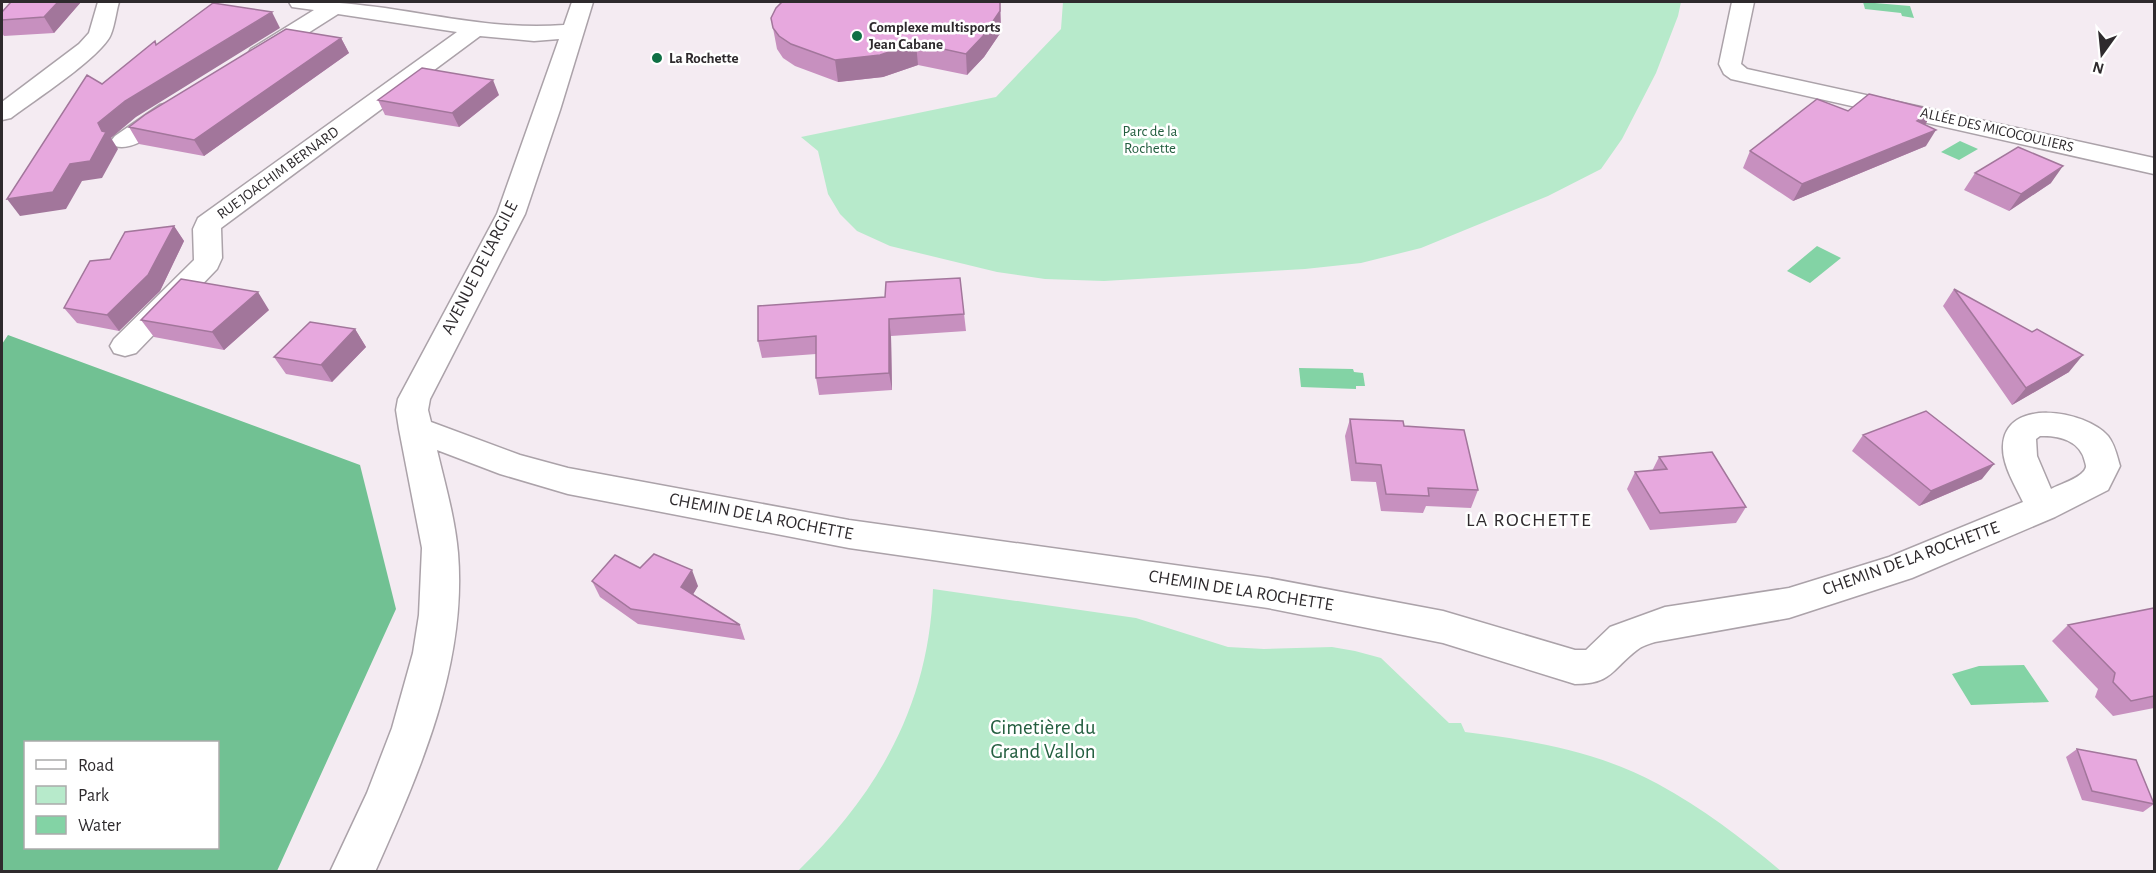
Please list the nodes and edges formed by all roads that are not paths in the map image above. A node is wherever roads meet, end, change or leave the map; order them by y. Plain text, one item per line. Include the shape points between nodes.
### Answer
1 (108, 2) edge
2 (582, 2) edge
3 (1743, 2) edge
4 (316, 3) edge
5 (474, 30) junction
6 (574, 31) junction
7 (245, 62) edge
8 (186, 100) edge
9 (2, 113) edge
10 (124, 141) dead end
11 (2154, 166) edge
12 (125, 346) dead end
13 (415, 429) junction
14 (2043, 508) dead end
15 (352, 872) edge

1 - 9 street via 99,35 87,49
2 - 6 street, AVENUE DE L'ARGILE
3 - 11 street, ALLÉE DES MICOCOULIERS via 1730,64 1744,76
4 - 5 street
4 - 7 street
5 - 6 street via 518,34
5 - 12 street, RUE JOACHIM BERNARD via 208,224 207,263
6 - 13 street, AVENUE DE L'ARGILE via 511,214 416,390 412,410
8 - 10 street
13 - 14 street, CHEMIN DE LA ROCHETTE via 568,481 849,534 1268,593 1443,627 1575,667 1600,662 1624,638 1645,629 1789,603 1899,568
13 - 15 street, AVENUE DE L'ARGILE via 440,545 435,647 409,738

